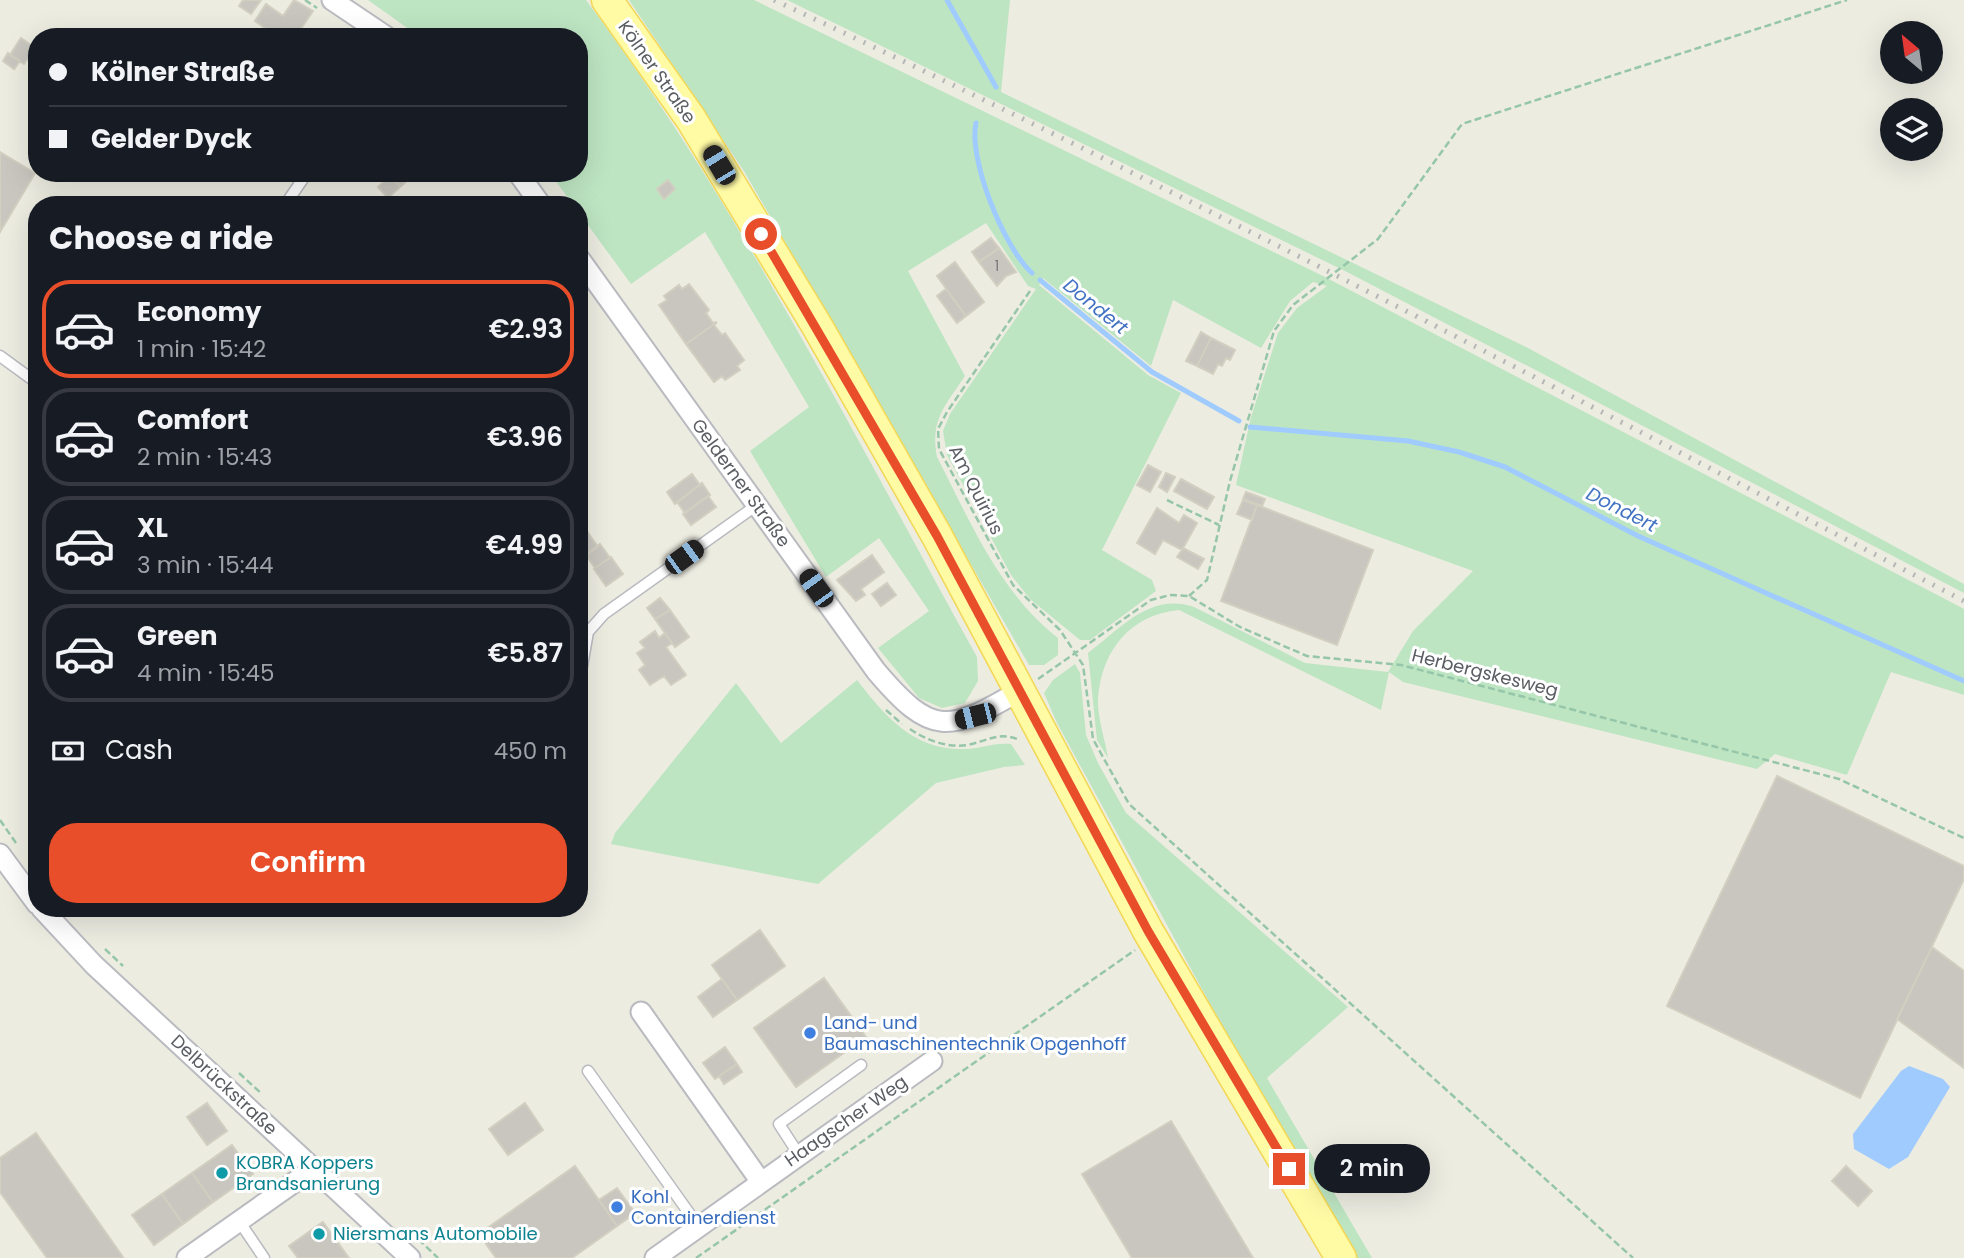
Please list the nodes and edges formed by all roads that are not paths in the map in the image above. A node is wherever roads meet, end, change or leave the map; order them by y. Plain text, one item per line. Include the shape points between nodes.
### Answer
1 (332, 0) edge
2 (607, 0) edge
3 (374, 28) edge
4 (588, 270) edge
5 (0, 356) edge
6 (28, 376) edge
7 (757, 505) junction
8 (588, 637) edge
9 (1021, 690) junction
10 (0, 854) edge
11 (28, 892) edge
12 (49, 917) edge
13 (641, 1012) dead end
14 (932, 1060) dead end
15 (861, 1065) dead end
16 (588, 1071) dead end
17 (800, 1155) junction
18 (313, 1169) junction
19 (761, 1182) junction
20 (239, 1221) junction
21 (699, 1227) junction
22 (187, 1258) edge
23 (264, 1258) edge
24 (410, 1258) edge
25 (655, 1258) edge
26 (1341, 1258) edge

1 - 3 street
2 - 9 main road, Kölner Straße via 691,119 817,326
4 - 7 street, Gelderner Straße
5 - 6 lane
7 - 8 lane via 604,614
7 - 9 street, Gelderner Straße via 906,706 937,721 956,721 975,716
9 - 26 main road, Kölner Straße via 1148,931
10 - 11 street
12 - 18 street, Delbrückstraße via 94,965
13 - 19 street
14 - 17 street, Haagscher Weg
15 - 17 lane via 779,1124
16 - 21 lane
17 - 19 street, Haagscher Weg
18 - 20 street
18 - 24 street, Delbrückstraße
19 - 21 street, Haagscher Weg
20 - 22 street
20 - 23 lane
21 - 25 street, Haagscher Weg

